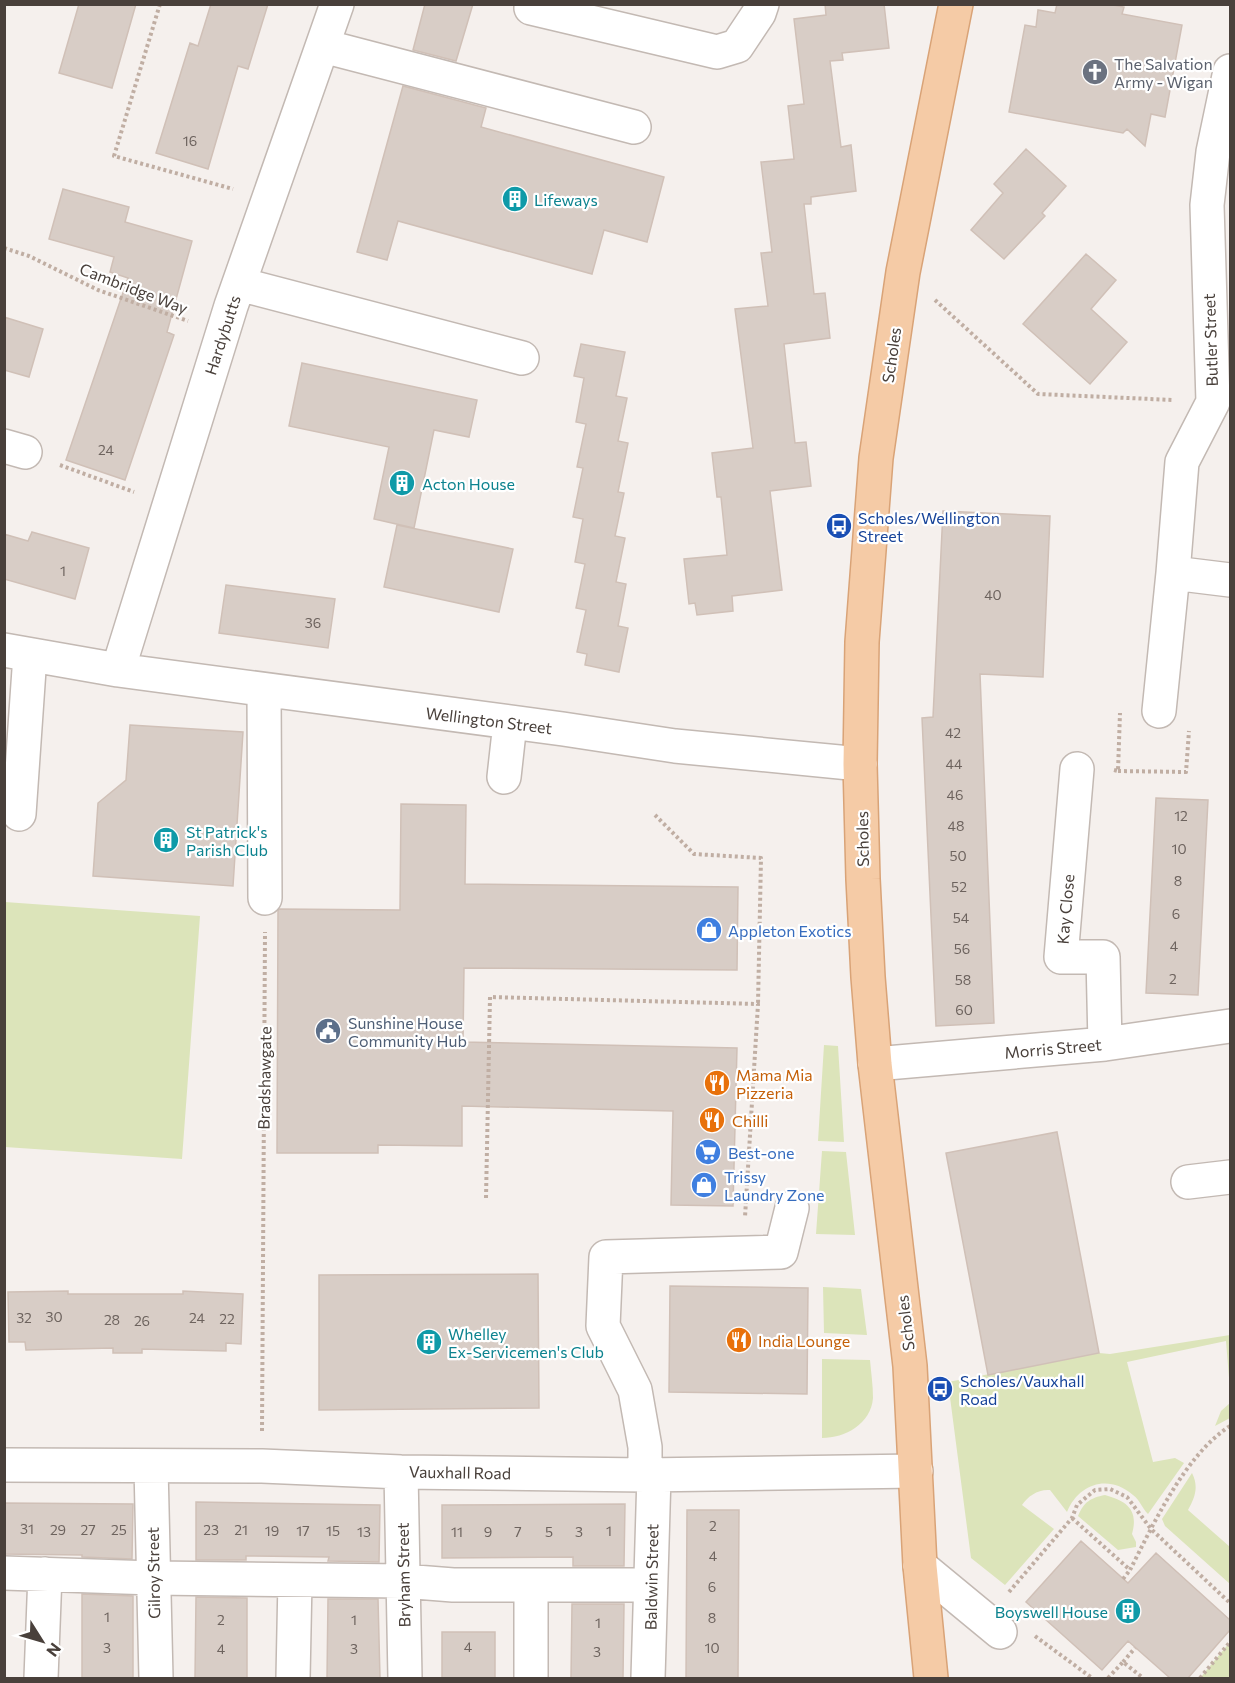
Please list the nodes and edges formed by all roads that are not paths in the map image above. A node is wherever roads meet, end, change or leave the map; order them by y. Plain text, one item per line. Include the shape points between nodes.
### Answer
1 (337, 4) edge
2 (762, 4) edge
3 (956, 4) edge
4 (531, 8) dead end
5 (323, 46) junction
6 (1230, 71) edge
7 (634, 128) dead end
8 (238, 284) junction
9 (522, 358) dead end
10 (1222, 403) edge
11 (1173, 573) junction
12 (1230, 580) edge
13 (17, 652) edge
14 (118, 670) junction
15 (264, 690) junction
16 (1159, 711) road end
17 (510, 723) junction
18 (860, 764) junction
19 (1077, 769) road end
20 (504, 777) dead end
21 (19, 814) dead end
22 (265, 898) road end
23 (1230, 1026) edge
24 (1105, 1044) junction
25 (875, 1064) junction
26 (1230, 1177) edge
27 (1188, 1182) dead end
28 (792, 1208) dead end
29 (4, 1465) edge
30 (151, 1467) junction
31 (916, 1471) junction
32 (401, 1472) junction
33 (649, 1475) junction
34 (920, 1566) junction
35 (4, 1573) edge
36 (45, 1574) junction
37 (153, 1578) junction
38 (295, 1580) junction
39 (403, 1581) junction
40 (531, 1585) junction
41 (650, 1585) junction
42 (1000, 1632) dead end
43 (41, 1678) edge
44 (156, 1678) edge
45 (293, 1678) edge
46 (405, 1678) edge
47 (531, 1678) edge
48 (648, 1678) edge
49 (931, 1678) edge

1 - 5 street, Hardybutts
2 - 4 street via 737,46 717,52
3 - 18 main road, Scholes via 903,272 876,458 862,642
5 - 7 street
5 - 8 street, Hardybutts
6 - 10 street, Butler Street via 1213,152 1207,205
8 - 9 street
8 - 14 street, Hardybutts
10 - 11 street, Butler Street via 1182,462
11 - 12 street
11 - 16 street, Butler Street
13 - 14 street, Wellington Street
13 - 21 street
14 - 15 street, Wellington Street
15 - 17 street, Wellington Street
15 - 22 street
17 - 18 street, Wellington Street via 675,746
17 - 20 street
18 - 25 main road, Scholes
19 - 24 street, Kay Close via 1061,957 1103,957
23 - 24 street, Morris Street
24 - 25 street, Morris Street
25 - 31 main road, Scholes via 910,1366
26 - 27 street
28 - 33 street, Baldwin Street via 781,1252 606,1257 603,1326 635,1390
29 - 30 street, Vauxhall Road
30 - 32 street, Vauxhall Road via 262,1466
30 - 37 street, Gilroy Street
31 - 33 street, Vauxhall Road
31 - 34 main road, Scholes
32 - 33 street, Vauxhall Road
32 - 39 street, Bryham Street
33 - 41 street, Baldwin Street
34 - 42 street
34 - 49 main road, Scholes
35 - 36 street
36 - 37 street
36 - 43 street
37 - 38 street
37 - 44 street, Gilroy Street
38 - 39 street
38 - 45 street
39 - 40 street
39 - 46 street, Bryham Street
40 - 41 street
40 - 47 street
41 - 48 street, Baldwin Street

